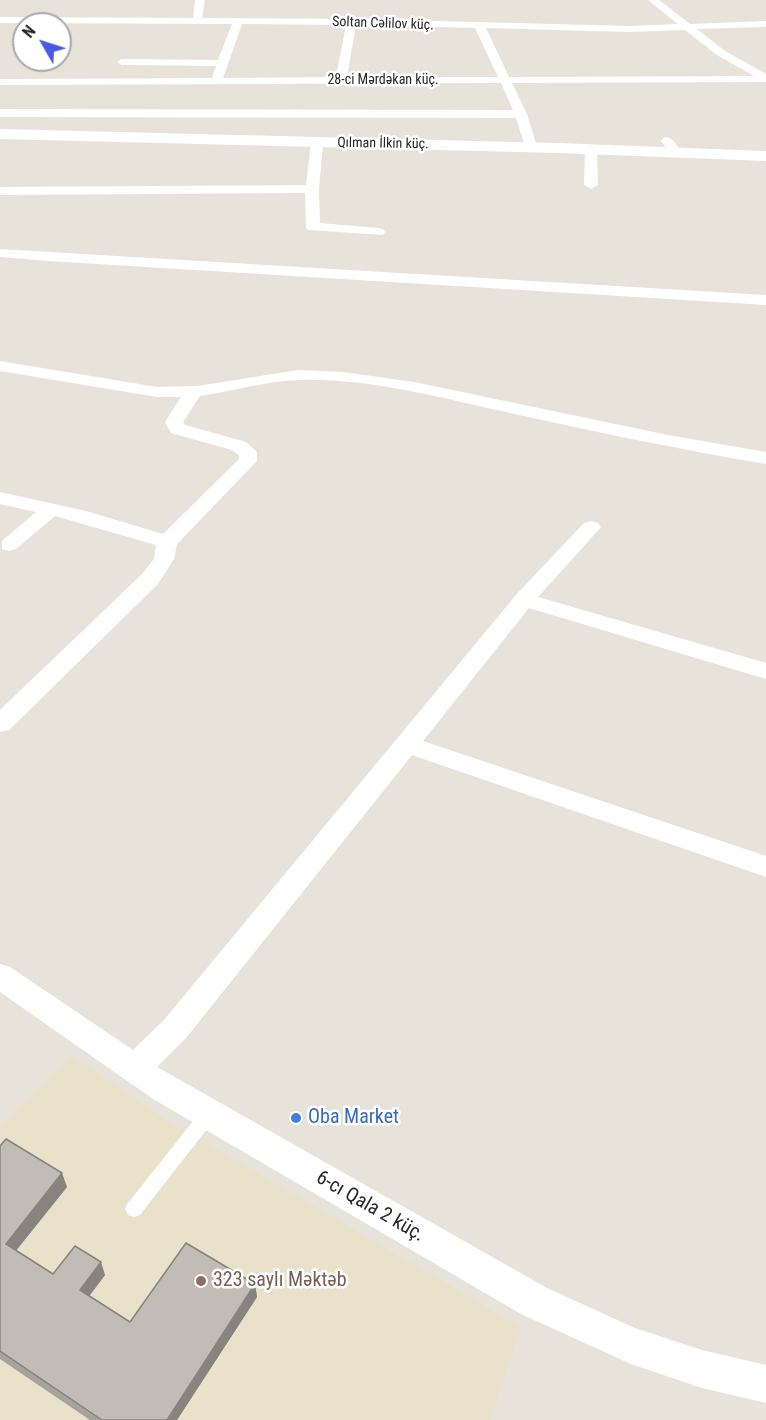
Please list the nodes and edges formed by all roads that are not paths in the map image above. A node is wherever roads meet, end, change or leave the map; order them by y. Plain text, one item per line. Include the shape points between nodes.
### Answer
1 (200, 0) edge
2 (653, 0) edge
3 (399, 12) dead end
4 (72, 19) edge
5 (197, 21) junction
6 (238, 21) junction
7 (352, 22) junction
8 (766, 24) edge
9 (480, 27) junction
10 (691, 28) junction
11 (415, 29) junction
12 (122, 63) dead end
13 (223, 63) junction
14 (766, 79) edge
15 (216, 80) junction
16 (341, 80) junction
17 (504, 80) junction
18 (0, 81) edge
19 (0, 113) edge
20 (521, 114) junction
21 (0, 134) edge
22 (317, 143) junction
23 (531, 147) junction
24 (591, 149) junction
25 (766, 156) edge
26 (591, 185) dead end
27 (312, 189) junction
28 (0, 191) edge
29 (378, 232) dead end
30 (0, 253) edge
31 (766, 300) edge
32 (0, 366) edge
33 (193, 393) junction
34 (766, 458) edge
35 (0, 498) edge
36 (51, 509) junction
37 (591, 527) dead end
38 (167, 543) junction
39 (9, 545) dead end
40 (524, 600) junction
41 (766, 671) edge
42 (0, 724) edge
43 (405, 744) junction
44 (766, 867) edge
45 (0, 976) edge
46 (134, 1069) junction
47 (208, 1115) junction
48 (134, 1209) dead end
49 (766, 1384) edge

1 - 5 street
2 - 10 street
3 - 11 street via 418,15
4 - 5 street, Soltan Cəlilov küç. via 108,16
5 - 6 street, Soltan Cəlilov küç.
6 - 7 street, Soltan Cəlilov küç. via 268,16
6 - 13 street
7 - 11 street, Soltan Cəlilov küç.
7 - 16 street
8 - 10 street, Soltan Cəlilov küç.
9 - 10 street, Soltan Cəlilov küç.
9 - 11 street, Soltan Cəlilov küç.
9 - 17 street
10 - 14 street via 721,53
12 - 13 street
13 - 15 street
14 - 17 street, 28-ci Mərdəkan küç.
15 - 16 street, 28-ci Mərdəkan küç.
15 - 18 street, 28-ci Mərdəkan küç.
16 - 17 street, 28-ci Mərdəkan küç.
17 - 20 street
19 - 20 street
20 - 23 street
21 - 22 street, Qılman İlkin küç.
22 - 23 street, Qılman İlkin küç.
22 - 27 street
23 - 24 street, Qılman İlkin küç.
24 - 25 street, Qılman İlkin küç. via 671,147
24 - 26 street
27 - 28 street
27 - 29 street via 313,226
30 - 31 street via 601,293
32 - 33 street via 157,392
33 - 34 street via 258,379 336,377 430,391 665,441
33 - 38 street via 174,422 177,429 239,446 247,450 248,461
35 - 36 street
36 - 38 street via 79,514
36 - 39 street
37 - 40 street
38 - 42 street via 164,559 150,579
40 - 41 street
40 - 43 street
43 - 44 street
43 - 46 street via 175,1029
45 - 46 street, 6-cı Qala 2 küç.
46 - 47 street, 6-cı Qala 2 küç.
47 - 48 lane
47 - 49 street, 6-cı Qala 2 küç. via 574,1321 631,1346

